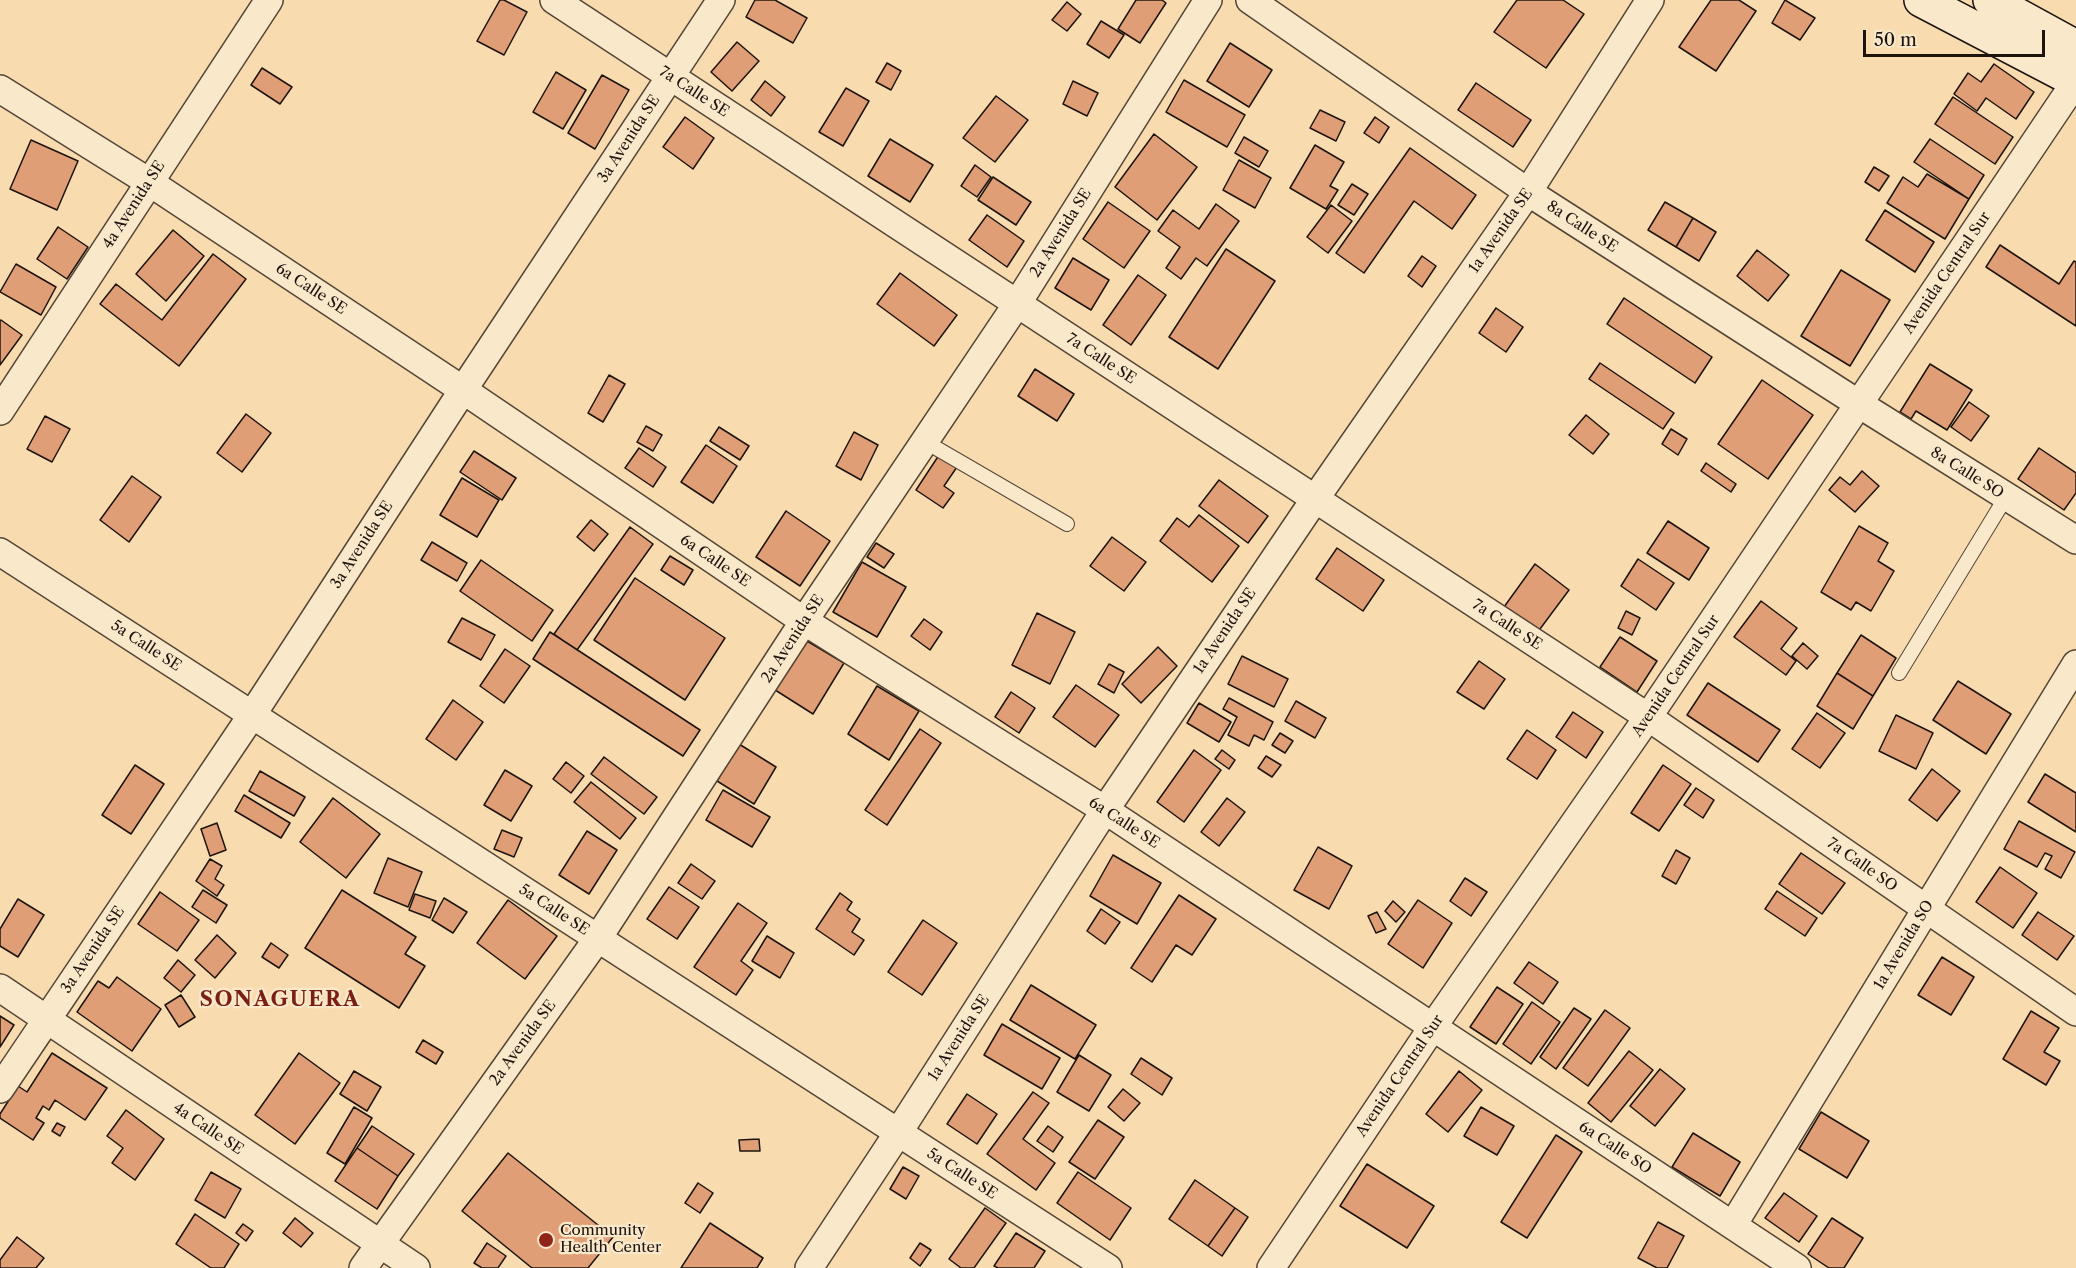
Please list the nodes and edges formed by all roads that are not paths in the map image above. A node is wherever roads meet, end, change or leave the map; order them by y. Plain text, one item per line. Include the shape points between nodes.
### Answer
1 (269, 0) edge
2 (554, 0) edge
3 (721, 0) edge
4 (1208, 0) edge
5 (1250, 0) edge
6 (1650, 0) edge
7 (1921, 0) edge
8 (1990, 0) edge
9 (2076, 46) edge
10 (670, 76) junction
11 (2076, 81) edge
12 (0, 89) edge
13 (148, 182) junction
14 (1528, 192) junction
15 (1017, 304) junction
16 (463, 390) junction
17 (1858, 404) junction
18 (0, 411) edge
19 (924, 441) junction
20 (2006, 497) junction
21 (1315, 499) junction
22 (1067, 524) dead end
23 (2076, 540) edge
24 (0, 552) edge
25 (804, 621) junction
26 (2076, 664) edge
27 (1899, 673) dead end
28 (252, 714) junction
29 (1648, 717) junction
30 (1105, 810) junction
31 (1926, 909) junction
32 (598, 938) junction
33 (0, 988) edge
34 (2076, 1012) edge
35 (46, 1019) junction
36 (1432, 1028) junction
37 (0, 1089) edge
38 (898, 1133) junction
39 (1733, 1226) junction
40 (379, 1244) junction
41 (363, 1268) edge
42 (416, 1268) edge
43 (809, 1268) edge
44 (1108, 1268) edge
45 (1271, 1268) edge
46 (1797, 1268) edge

1 - 13 street, 4a Avenida SE
2 - 10 street, 7a Calle SE
3 - 10 street, 3a Avenida SE
4 - 15 street, 2a Avenida SE
5 - 14 street, 8a Calle SE
6 - 14 street, 1a Avenida SE
7 - 11 main road
8 - 9 main road
10 - 15 street, 7a Calle SE
10 - 16 street, 3a Avenida SE
11 - 17 street, Avenida Central Sur
12 - 13 street, 6a Calle SE
13 - 16 street, 6a Calle SE
13 - 18 street, 4a Avenida SE
14 - 17 street, 8a Calle SE
14 - 21 street, 1a Avenida SE
15 - 19 street, 2a Avenida SE
15 - 21 street, 7a Calle SE
16 - 25 street, 6a Calle SE
16 - 28 street, 3a Avenida SE
17 - 20 street, 8a Calle SO
17 - 29 street, Avenida Central Sur
19 - 22 lane
19 - 25 street, 2a Avenida SE
20 - 23 street, 8a Calle SO
20 - 27 lane
21 - 29 street, 7a Calle SE
21 - 30 street, 1a Avenida SE
24 - 28 street, 5a Calle SE
25 - 30 street, 6a Calle SE
25 - 32 street, 2a Avenida SE
26 - 31 street, 1a Avenida SO
28 - 32 street, 5a Calle SE
28 - 35 street, 3a Avenida SE
29 - 31 street, 7a Calle SO
29 - 36 street, Avenida Central Sur
30 - 36 street, 6a Calle SE
30 - 38 street, 1a Avenida SE
31 - 34 street, 7a Calle SO
31 - 39 street, 1a Avenida SO
32 - 38 street, 5a Calle SE
32 - 40 street, 2a Avenida SE
33 - 35 street, 4a Calle SE
35 - 37 street, 3a Avenida SE
35 - 40 street, 4a Calle SE
36 - 39 street, 6a Calle SO
36 - 45 street, Avenida Central Sur
38 - 43 street, 1a Avenida SE
38 - 44 street, 5a Calle SE
39 - 46 street, 6a Calle SO
40 - 41 street, 2a Avenida SE
40 - 42 street, 4a Calle SE

